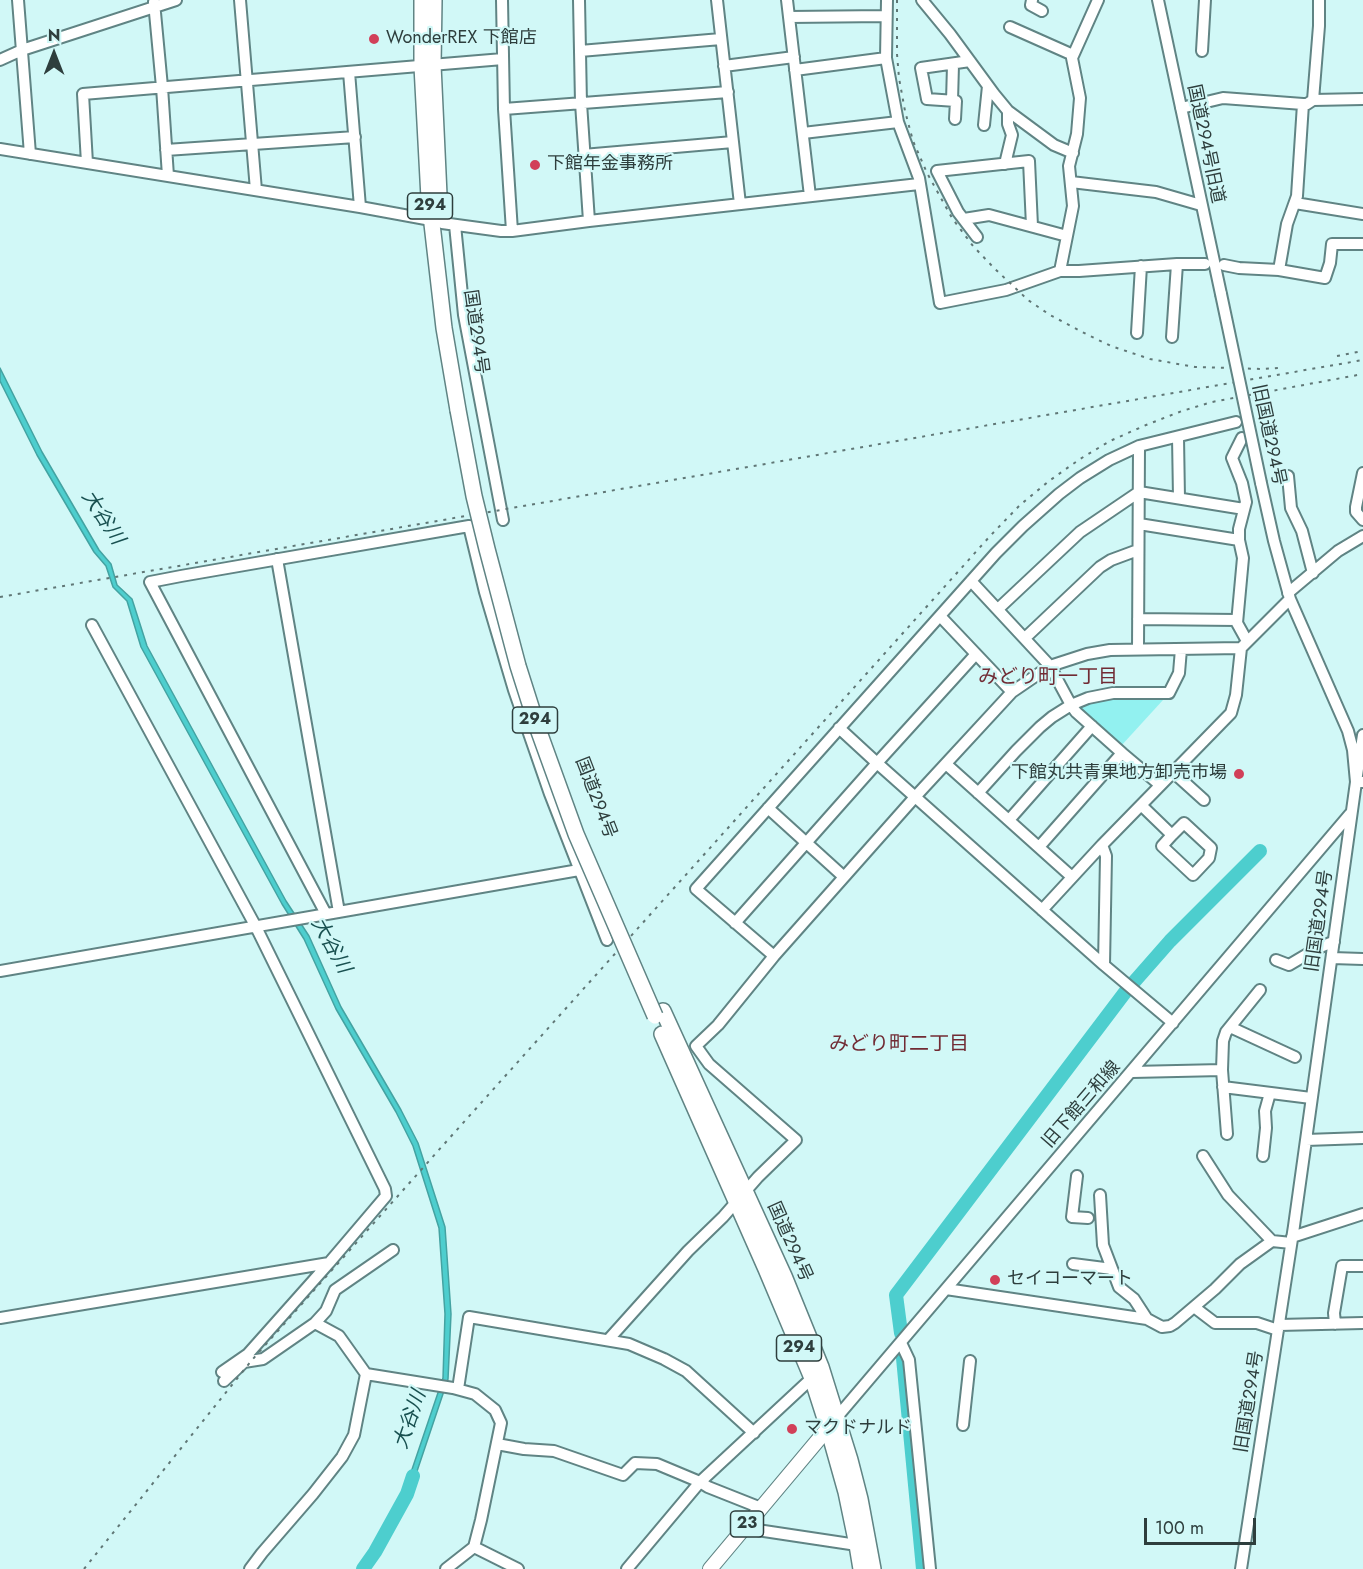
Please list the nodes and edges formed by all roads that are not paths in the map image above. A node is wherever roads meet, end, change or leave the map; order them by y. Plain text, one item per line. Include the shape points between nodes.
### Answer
1 (18, 0) edge
2 (176, 0) edge
3 (240, 0) edge
4 (422, 0) edge
5 (434, 0) edge
6 (502, 0) edge
7 (579, 0) edge
8 (717, 0) edge
9 (787, 0) edge
10 (887, 0) edge
11 (922, 0) edge
12 (1032, 0) edge
13 (1098, 0) edge
14 (1158, 0) edge
15 (1205, 0) edge
16 (1319, 0) edge
17 (154, 4) edge
18 (1041, 11) dead end
19 (886, 16) junction
20 (789, 17) junction
21 (1010, 27) dead end
22 (721, 39) junction
23 (22, 51) junction
24 (580, 51) junction
25 (1202, 51) dead end
26 (1073, 55) junction
27 (794, 57) junction
28 (886, 58) junction
29 (503, 59) junction
30 (0, 60) edge
31 (970, 61) junction
32 (428, 65) junction
33 (953, 65) junction
34 (724, 66) junction
35 (795, 70) junction
36 (349, 72) junction
37 (246, 80) junction
38 (988, 86) junction
39 (162, 87) junction
40 (728, 92) junction
41 (1363, 99) edge
42 (952, 101) junction
43 (1308, 102) junction
44 (581, 103) junction
45 (1181, 108) junction
46 (504, 109) junction
47 (1008, 111) junction
48 (955, 119) dead end
49 (898, 122) junction
50 (984, 125) dead end
51 (803, 133) junction
52 (355, 137) junction
53 (733, 142) junction
54 (252, 145) junction
55 (0, 149) edge
56 (166, 150) junction
57 (1072, 153) junction
58 (30, 154) junction
59 (584, 155) junction
60 (87, 163) junction
61 (1005, 164) junction
62 (168, 176) junction
63 (1071, 182) junction
64 (919, 184) junction
65 (256, 190) junction
66 (810, 196) junction
67 (1295, 203) junction
68 (740, 204) junction
69 (1201, 205) junction
70 (360, 207) junction
71 (1363, 214) edge
72 (964, 219) junction
73 (589, 221) junction
74 (443, 222) junction
75 (1032, 226) junction
76 (512, 231) junction
77 (1067, 236) junction
78 (977, 237) dead end
79 (1363, 244) edge
80 (1177, 264) junction
81 (1205, 264) dead end
82 (1224, 265) dead end
83 (1141, 266) junction
84 (1279, 270) junction
85 (1060, 271) junction
86 (1221, 294) joint
87 (1137, 333) dead end
88 (1172, 337) dead end
89 (1236, 422) dead end
90 (1178, 437) junction
91 (1242, 438) dead end
92 (1139, 446) junction
93 (1363, 473) edge
94 (1289, 476) dead end
95 (1139, 492) junction
96 (1179, 498) junction
97 (1244, 509) junction
98 (503, 520) dead end
99 (1363, 520) edge
100 (1139, 524) junction
101 (1363, 536) edge
102 (1239, 540) junction
103 (1138, 550) junction
104 (277, 559) junction
105 (1313, 573) junction
106 (971, 581) junction
107 (1289, 596) junction
108 (998, 609) junction
109 (940, 616) junction
110 (1138, 619) junction
111 (1237, 620) junction
112 (92, 626) dead end
113 (1025, 639) junction
114 (1244, 645) junction
115 (1138, 649) junction
116 (1181, 649) junction
117 (976, 654) junction
118 (1050, 666) junction
119 (1012, 692) junction
120 (1071, 705) junction
121 (1092, 726) junction
122 (839, 728) junction
123 (1363, 735) edge
124 (1122, 753) junction
125 (876, 763) junction
126 (946, 764) junction
127 (1173, 772) junction
128 (1359, 782) edge
129 (1160, 785) junction
130 (978, 793) junction
131 (915, 797) junction
132 (1204, 800) dead end
133 (1141, 805) junction
134 (768, 808) junction
135 (1351, 814) junction
136 (1009, 820) junction
137 (1172, 835) junction
138 (806, 843) junction
139 (1102, 845) junction
140 (1039, 847) junction
141 (579, 870) junction
142 (844, 877) junction
143 (1072, 877) junction
144 (1042, 910) junction
145 (339, 912) junction
146 (322, 915) junction
147 (735, 923) junction
148 (258, 926) junction
149 (607, 940) dead end
150 (1334, 942) junction
151 (774, 956) junction
152 (1332, 958) junction
153 (1363, 958) edge
154 (1276, 960) dead end
155 (1104, 965) junction
156 (0, 971) edge
157 (1260, 990) dead end
158 (1173, 1023) junction
159 (1230, 1027) junction
160 (1295, 1057) dead end
161 (1222, 1070) junction
162 (1132, 1072) junction
163 (1223, 1087) junction
164 (1270, 1093) junction
165 (1311, 1098) junction
166 (1227, 1134) dead end
167 (1363, 1138) edge
168 (1306, 1140) junction
169 (1203, 1156) dead end
170 (1263, 1156) dead end
171 (1077, 1176) dead end
172 (1100, 1195) dead end
173 (741, 1197) junction
174 (1363, 1214) edge
175 (1088, 1218) dead end
176 (1292, 1240) junction
177 (1272, 1241) junction
178 (393, 1250) dead end
179 (329, 1263) junction
180 (1073, 1264) dead end
181 (1363, 1266) edge
182 (1112, 1269) junction
183 (946, 1289) junction
184 (1194, 1307) junction
185 (0, 1318) edge
186 (1147, 1319) junction
187 (315, 1323) junction
188 (1363, 1323) edge
189 (1335, 1324) junction
190 (1278, 1328) junction
191 (609, 1340) junction
192 (901, 1343) junction
193 (970, 1361) dead end
194 (366, 1374) junction
195 (812, 1378) junction
196 (456, 1389) junction
197 (833, 1422) junction
198 (963, 1425) dead end
199 (754, 1433) junction
200 (497, 1444) junction
201 (700, 1482) junction
202 (761, 1508) junction
203 (744, 1528) junction
204 (857, 1545) junction
205 (474, 1547) junction
206 (250, 1569) edge
207 (446, 1569) edge
208 (518, 1569) edge
209 (627, 1569) edge
210 (710, 1569) edge
211 (861, 1569) edge
212 (873, 1569) edge
213 (930, 1569) edge
214 (1241, 1569) edge

1 - 23 street
2 - 17 street
3 - 37 street
4 - 32 highway, 国道294号 / 294
5 - 32 highway, 国道294号 / 294
6 - 29 street
7 - 24 street
8 - 22 street
9 - 20 street
10 - 19 street
11 - 31 street
12 - 18 street via 1031,6
13 - 26 street
14 - 45 street, 国道294号旧道
15 - 25 street
16 - 43 street
17 - 23 street
17 - 39 street
19 - 20 street
19 - 28 street
20 - 27 street
21 - 26 street
22 - 24 street
22 - 34 street
23 - 30 street
23 - 58 street
24 - 44 street
26 - 57 street via 1080,98
27 - 34 street
27 - 35 street
28 - 35 street
28 - 49 street
29 - 32 street
29 - 46 street
31 - 33 street
31 - 38 street
32 - 36 street
32 - 74 highway, 国道294号 / 294 via 426,159
33 - 42 street
33 - 42 street via 921,68 927,99
34 - 40 street
35 - 51 street
36 - 37 street
36 - 52 street
37 - 39 street
37 - 54 street
38 - 47 street
38 - 50 street
39 - 56 street
39 - 60 street via 83,94
40 - 44 street
40 - 53 street
41 - 43 street
42 - 48 street via 956,101
43 - 45 street via 1223,98
43 - 67 street
44 - 46 street
44 - 59 street
45 - 69 street, 国道294号旧道
46 - 76 street
47 - 57 street via 1054,145
47 - 61 street via 1012,135
49 - 51 street
49 - 64 street
51 - 66 street
52 - 54 street
52 - 70 street
53 - 59 street
53 - 68 street
54 - 56 street
54 - 65 street
55 - 58 street
56 - 62 street
57 - 63 street
58 - 60 street
59 - 73 street
60 - 62 street
61 - 72 street via 937,171
61 - 75 street via 1029,161
62 - 65 street
63 - 69 street via 1156,192
63 - 77 street via 1073,206
64 - 66 street
64 - 85 street via 940,303 1006,290
65 - 70 street
66 - 68 street
67 - 71 street
67 - 84 street
68 - 73 street
69 - 86 street, 国道294号旧道
70 - 74 street
72 - 75 street via 989,215
72 - 78 street
73 - 76 street
74 - 76 street
74 - 98 street
74 - 173 highway, 国道294号 / 294 via 462,409 524,652 585,830 659,1014
75 - 77 street
77 - 85 street
79 - 84 street via 1332,244 1325,278
80 - 81 street
80 - 83 street
80 - 88 street
82 - 84 street
83 - 85 street
83 - 87 street
86 - 107 street, 旧国道294号, bridge
89 - 90 street
90 - 92 street
90 - 96 street
91 - 97 street via 1232,458 1242,483
92 - 95 street
92 - 106 street via 1109,460 1059,494
93 - 99 street via 1356,512
94 - 105 street via 1291,508 1302,531
95 - 96 street
95 - 100 street
95 - 108 street via 1080,531
96 - 97 street
97 - 102 street
100 - 102 street
100 - 103 street
101 - 105 street
102 - 111 street via 1243,558
103 - 110 street
103 - 113 street via 1100,567
104 - 141 street via 469,526 511,682
104 - 145 street
104 - 146 street via 150,582
105 - 107 street
106 - 108 street
106 - 109 street
107 - 114 street
107 - 128 street, 旧国道294号 via 1348,731
108 - 113 street
109 - 117 street
109 - 122 street
110 - 111 street
110 - 115 street
111 - 114 street
112 - 148 street
113 - 118 street
114 - 116 street
114 - 127 street via 1231,713
115 - 116 street
115 - 118 street via 1087,654
116 - 120 street via 1179,673 1169,693 1113,693
117 - 119 street
117 - 125 street
118 - 119 street
118 - 120 street
119 - 126 street
120 - 121 street
120 - 130 street via 1040,727
121 - 124 street
121 - 136 street
122 - 125 street
122 - 134 street
123 - 128 street
124 - 129 street
124 - 140 street
125 - 131 street
125 - 138 street
126 - 130 street
126 - 131 street
127 - 129 street
127 - 132 street
128 - 135 street, 旧国道294号
129 - 133 street
130 - 136 street
131 - 142 street
131 - 144 street
133 - 137 street
133 - 139 street
134 - 138 street
134 - 147 street via 696,889
135 - 150 street, 旧国道294号
135 - 158 street, 旧下館三和線
136 - 140 street
137 - 137 street via 1184,823 1211,848 1209,858 1193,875 1162,846
138 - 142 street
138 - 147 street
139 - 143 street
139 - 155 street via 1106,856
140 - 143 street
141 - 145 street
141 - 149 street
142 - 151 street
143 - 144 street
144 - 155 street
145 - 146 street
146 - 148 street
147 - 151 street
148 - 156 street
148 - 179 street via 387,1196
150 - 152 street, 旧国道294号
150 - 154 street via 1289,965
151 - 173 street via 696,1046 710,1064 796,1140
152 - 153 street
152 - 165 street, 旧国道294号
155 - 158 street
157 - 159 street
158 - 162 street, 旧下館三和線
159 - 160 street
159 - 161 street via 1223,1041
161 - 162 street
161 - 163 street
162 - 183 street, 旧下館三和線
163 - 164 street
163 - 166 street
164 - 165 street
164 - 170 street
165 - 168 street, 旧国道294号
167 - 168 street
168 - 176 street, 旧国道294号
169 - 177 street via 1228,1195
171 - 175 street via 1072,1216
172 - 182 street via 1103,1245
173 - 191 street
173 - 195 highway, 国道294号 / 294
173 - 197 highway, 国道294号 / 294 via 807,1329
174 - 176 street
176 - 177 street
176 - 190 street, 旧国道294号
177 - 184 street via 1240,1263
178 - 187 street via 336,1290 327,1311
179 - 185 street
179 - 187 street via 248,1354 223,1376 244,1362 262,1359
180 - 182 street
181 - 189 street via 1342,1266
182 - 186 street via 1119,1287 1134,1299
183 - 186 street
183 - 192 street, 旧下館三和線
184 - 186 street via 1170,1326 1162,1327
184 - 190 street via 1215,1323 1257,1323
187 - 194 street via 339,1336
188 - 189 street
189 - 190 street
190 - 214 street, 旧国道294号
191 - 196 street via 469,1317
191 - 199 street via 629,1344 686,1371
192 - 197 street, 旧下館三和線
192 - 213 street via 909,1360
193 - 198 street
194 - 196 street
194 - 206 street via 354,1435 342,1457
195 - 197 highway, 国道294号 / 294
195 - 199 street
196 - 200 street via 475,1395 495,1410 501,1423
197 - 202 main road, 23
197 - 204 highway, 国道294号 / 294
197 - 212 highway, 国道294号 / 294 via 860,1499
199 - 201 street
200 - 201 street via 554,1451 623,1475 635,1463 657,1464
200 - 205 street
201 - 202 street
201 - 209 street
202 - 203 main road, 23
203 - 204 street
203 - 210 main road, 23
204 - 211 highway, 国道294号 / 294
205 - 207 street
205 - 208 street

